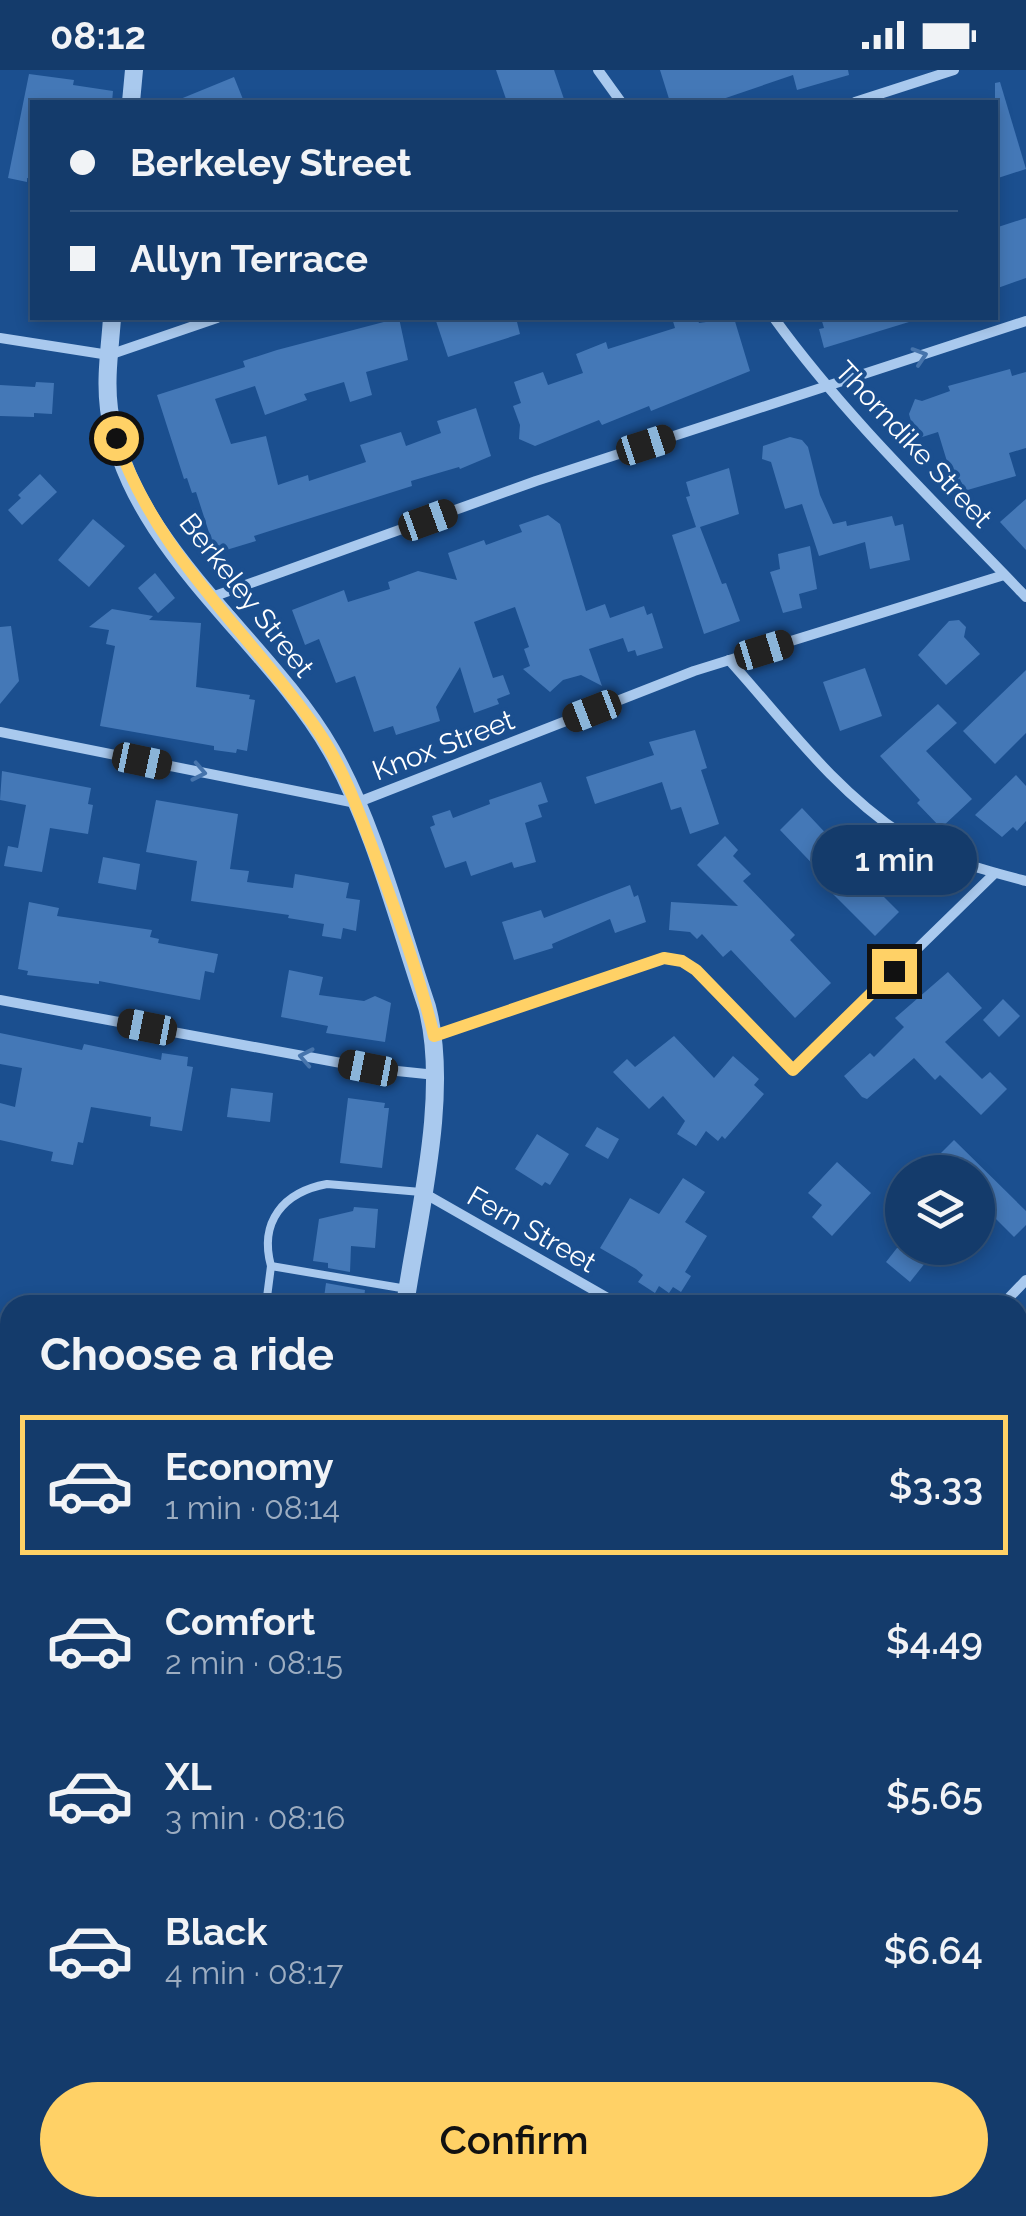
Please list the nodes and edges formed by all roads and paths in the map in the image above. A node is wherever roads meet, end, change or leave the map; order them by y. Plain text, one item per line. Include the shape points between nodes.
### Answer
1 (134, 70) edge
2 (598, 70) edge
3 (954, 70) edge
4 (131, 100) edge
5 (620, 100) edge
6 (861, 100) edge
7 (112, 320) edge
8 (211, 320) edge
9 (776, 320) edge
10 (1026, 321) edge
11 (0, 338) edge
12 (109, 354) junction
13 (828, 386) junction
14 (1004, 575) junction
15 (1026, 597) edge
16 (212, 598) junction
17 (729, 660) junction
18 (0, 732) edge
19 (356, 804) junction
20 (995, 873) junction
21 (1026, 881) edge
22 (0, 1000) edge
23 (434, 1036) junction
24 (437, 1075) junction
25 (422, 1192) junction
26 (271, 1266) junction
27 (267, 1295) edge
28 (397, 1295) edge
29 (406, 1295) edge
30 (602, 1295) edge

1 - 4 street
2 - 5 street
3 - 6 street
7 - 12 street, Berkeley Street
8 - 12 street
9 - 13 street, Thorndike Street
13 -> 10 street
11 - 12 street
12 - 16 street, Berkeley Street via 110,412 126,466 170,547
13 - 14 street, Thorndike Street
13 - 16 street via 536,481
14 - 15 street, Thorndike Street
14 - 17 street, Knox Street
16 - 19 street, Berkeley Street via 316,728
17 - 19 street, Knox Street
17 - 20 street via 853,798 906,837
18 -> 19 street, Knox Street
19 - 23 street, Berkeley Street
20 - 21 street
20 - 23 street via 793,1070 696,970 664,958
24 -> 22 street
23 - 24 street, Berkeley Street
24 - 25 street, Berkeley Street
25 - 26 lane via 312,1186 274,1216 266,1245
25 - 29 street, Berkeley Street
25 - 30 street, Fern Street
26 - 27 lane
26 - 28 lane

